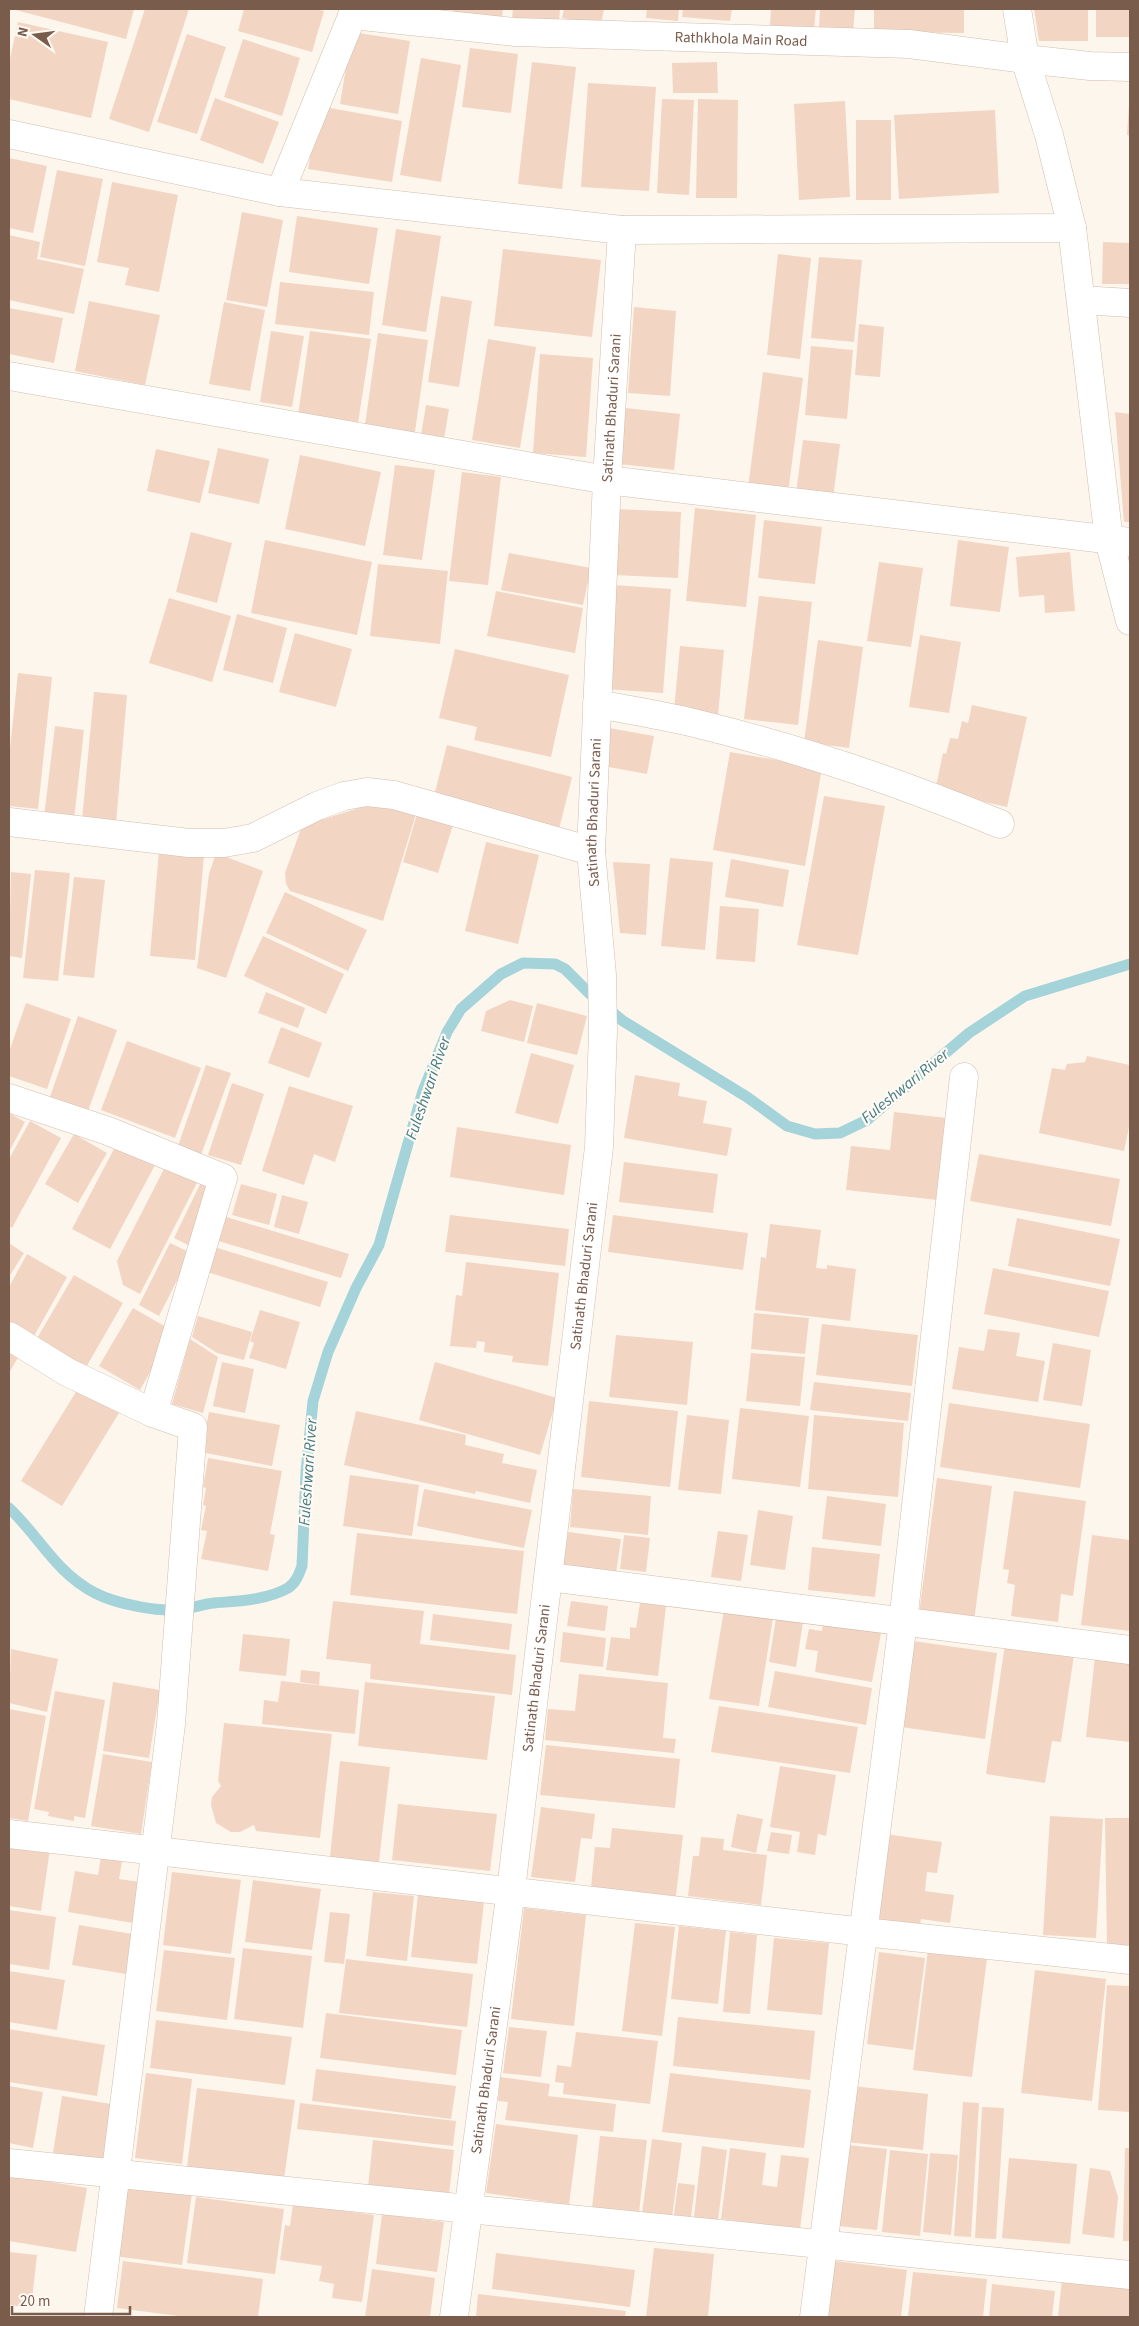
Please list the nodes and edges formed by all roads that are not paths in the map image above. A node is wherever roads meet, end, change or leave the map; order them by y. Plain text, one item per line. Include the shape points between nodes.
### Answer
1 (1017, 9) edge
2 (353, 12) edge
3 (1025, 60) junction
4 (1130, 67) edge
5 (9, 134) edge
6 (280, 192) junction
7 (1072, 228) junction
8 (622, 230) junction
9 (1081, 300) junction
10 (1130, 303) edge
11 (9, 376) edge
12 (606, 480) junction
13 (1120, 541) edge
14 (1130, 621) edge
15 (597, 704) junction
16 (9, 822) edge
17 (1000, 824) dead end
18 (591, 851) junction
19 (964, 1077) dead end
20 (9, 1098) edge
21 (9, 1336) edge
22 (153, 1413) junction
23 (548, 1577) junction
24 (903, 1622) junction
25 (1130, 1650) edge
26 (9, 1834) edge
27 (156, 1851) junction
28 (511, 1890) junction
29 (864, 1932) junction
30 (1130, 1960) edge
31 (9, 2163) edge
32 (117, 2174) junction
33 (470, 2209) junction
34 (823, 2245) junction
35 (1130, 2276) edge
36 (98, 2317) edge
37 (454, 2317) edge
38 (814, 2317) edge

1 - 3 street
2 - 3 street, Rathkhola Main Road via 515,32 909,44
2 - 6 street
3 - 4 street, Rathkhola Main Road
3 - 7 street via 1049,136
5 - 6 street
6 - 8 street
7 - 8 street
7 - 9 street
8 - 12 street, Satinath Bhaduri Sarani
9 - 10 street
9 - 13 street
11 - 12 street
12 - 13 street
12 - 15 street, Satinath Bhaduri Sarani
13 - 14 street
15 - 17 street via 693,722 778,746 874,776
15 - 18 street, Satinath Bhaduri Sarani
16 - 18 street via 189,843 224,843 253,838 317,806 367,792 394,795
18 - 23 street, Satinath Bhaduri Sarani via 604,1031 599,1147
19 - 24 street
20 - 22 street via 108,1131 223,1178
21 - 22 street via 67,1372
22 - 27 street via 193,1427 177,1656
23 - 24 street
23 - 28 street, Satinath Bhaduri Sarani
24 - 25 street
24 - 29 street
26 - 27 street
27 - 28 street
27 - 32 street
28 - 29 street
28 - 33 street, Satinath Bhaduri Sarani
29 - 30 street
29 - 34 street
31 - 32 street
32 - 33 street
32 - 36 street
33 - 34 street
33 - 37 street, Satinath Bhaduri Sarani
34 - 35 street
34 - 38 street

